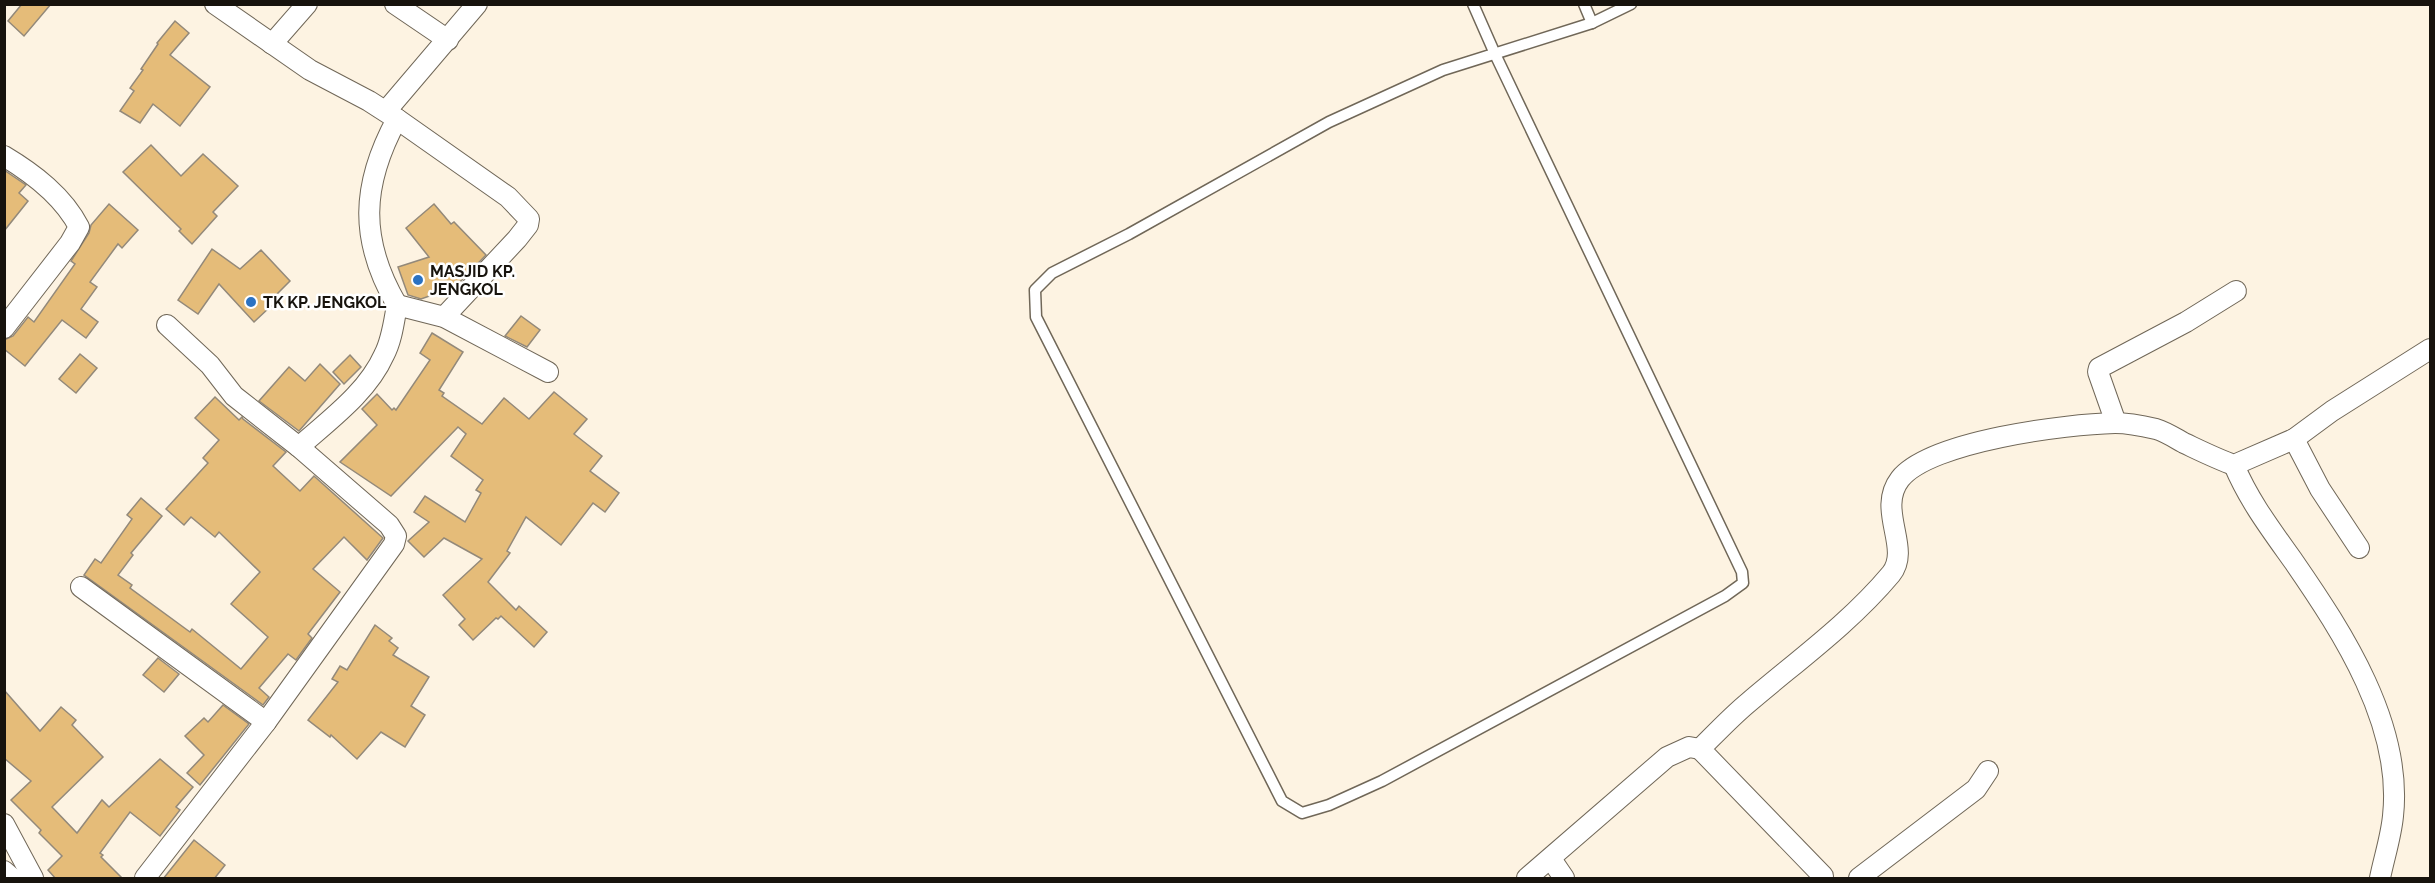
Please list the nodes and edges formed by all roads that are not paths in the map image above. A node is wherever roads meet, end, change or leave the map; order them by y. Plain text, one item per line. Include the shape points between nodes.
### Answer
1 (215, 4) edge
2 (306, 4) edge
3 (395, 4) edge
4 (477, 4) edge
5 (1473, 4) edge
6 (1584, 4) edge
7 (1631, 4) edge
8 (1592, 23) junction
9 (448, 40) junction
10 (272, 44) junction
11 (1495, 54) junction
12 (391, 115) junction
13 (4, 156) edge
14 (2236, 291) dead end
15 (397, 305) junction
16 (444, 317) junction
17 (167, 325) dead end
18 (4, 328) edge
19 (2430, 349) edge
20 (548, 372) dead end
21 (2116, 423) junction
22 (2294, 439) junction
23 (299, 447) junction
24 (2234, 465) junction
25 (2360, 548) dead end
26 (81, 587) dead end
27 (266, 722) junction
28 (1700, 749) junction
29 (1988, 771) dead end
30 (4, 824) edge
31 (1551, 859) junction
32 (4, 871) edge
33 (1823, 878) edge
34 (12, 879) edge
35 (33, 879) edge
36 (146, 879) edge
37 (1527, 879) edge
38 (1564, 879) edge
39 (1859, 879) edge
40 (2380, 879) edge

1 - 10 street
2 - 10 street
3 - 9 street
4 - 9 street
5 - 11 lane
6 - 8 lane
7 - 8 lane
8 - 11 lane
9 - 12 street
10 - 12 street
11 - 11 lane via 1742,572 1743,582 1716,601 1382,781 1302,813 1282,801 1036,317 1035,290 1052,273 1329,122 1443,70
12 - 15 street via 370,188 370,231 375,257
12 - 16 street via 508,197 529,219 518,239
13 - 18 street via 63,202 79,227
14 - 21 street via 2099,368
15 - 16 street
15 - 23 street via 386,353 376,370 357,394
16 - 20 street
17 - 23 street via 205,360 234,396
19 - 22 street
21 - 24 street via 2159,430
21 - 28 street via 2036,430 1967,447 1925,459 1900,478 1890,502 1897,547 1895,568 1862,605 1749,701
22 - 24 street
22 - 25 street via 2320,489
23 - 27 street via 389,525 396,536
24 - 40 street via 2245,491 2329,613 2381,721 2392,769 2394,816
26 - 27 street
27 - 36 street
28 - 31 street via 1689,747 1667,757
28 - 33 street
29 - 39 street via 1976,789
30 - 35 street
31 - 37 street
31 - 38 street
32 - 34 street

